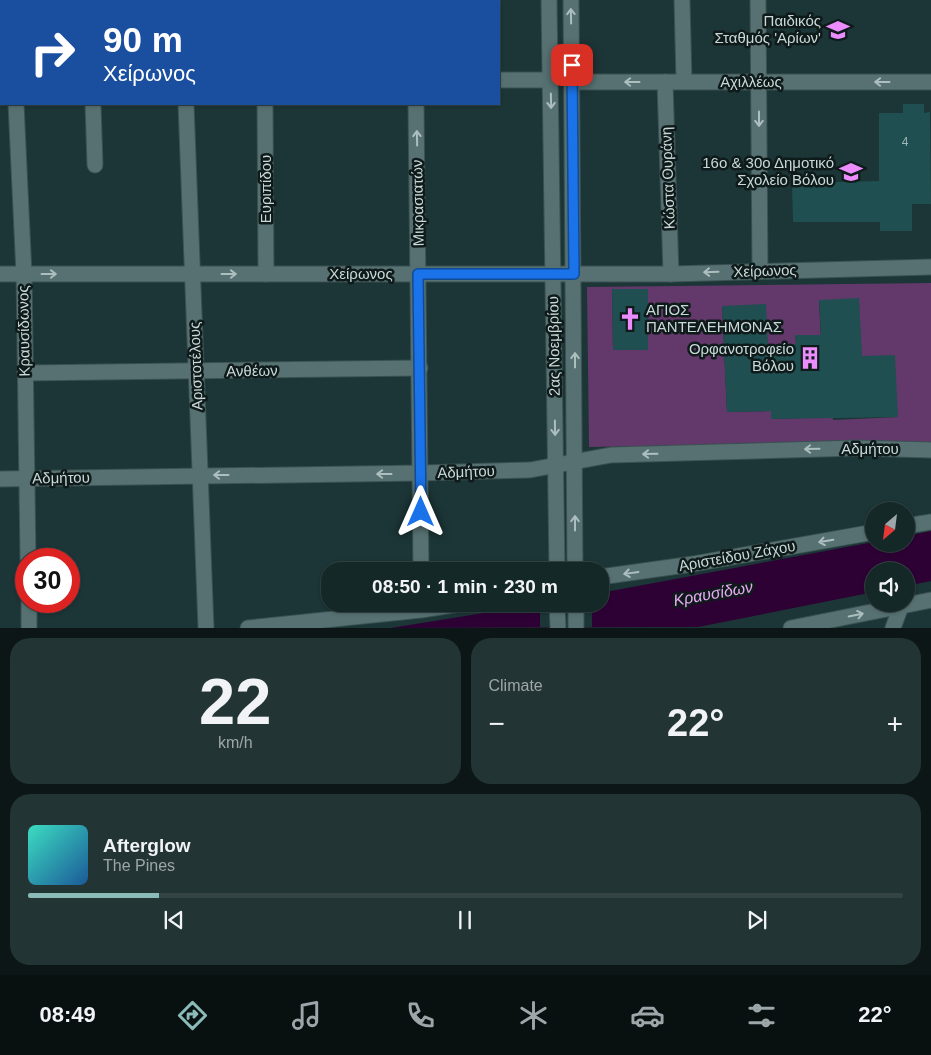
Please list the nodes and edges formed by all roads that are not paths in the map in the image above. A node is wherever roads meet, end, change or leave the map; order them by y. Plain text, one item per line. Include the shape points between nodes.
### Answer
1 (549, 0) edge
2 (571, 0) edge
3 (682, 0) edge
4 (758, 0) edge
5 (500, 80) edge
6 (551, 80) junction
7 (684, 81) junction
8 (572, 82) junction
9 (665, 82) junction
10 (759, 82) junction
11 (931, 82) edge
12 (16, 105) edge
13 (94, 105) edge
14 (186, 105) edge
15 (265, 105) edge
16 (416, 105) edge
17 (95, 165) dead end
18 (931, 267) edge
19 (760, 271) junction
20 (0, 274) edge
21 (24, 274) junction
22 (192, 274) junction
23 (266, 274) junction
24 (418, 274) junction
25 (574, 274) junction
26 (671, 274) junction
27 (553, 275) junction
28 (420, 368) junction
29 (196, 371) junction
30 (25, 373) junction
31 (931, 450) edge
32 (575, 460) junction
33 (556, 466) junction
34 (421, 473) junction
35 (200, 475) junction
36 (28, 478) junction
37 (0, 479) edge
38 (931, 522) edge
39 (915, 525) edge
40 (865, 534) edge
41 (28, 548) edge
42 (421, 562) edge
43 (557, 562) edge
44 (575, 562) edge
45 (609, 576) edge
46 (931, 600) edge
47 (915, 603) edge
48 (380, 612) edge
49 (558, 612) edge
50 (576, 612) edge
51 (871, 612) edge
52 (899, 612) edge
53 (29, 613) edge
54 (29, 628) edge
55 (206, 628) edge
56 (248, 628) edge
57 (558, 628) edge
58 (576, 628) edge
59 (791, 628) edge
60 (894, 628) edge

1 - 6 street, 2ας Νοεμβρίου
8 -> 2 street, 2ας Νοεμβρίου
3 - 7 street
4 - 10 street
5 - 6 street
6 -> 27 street, 2ας Νοεμβρίου
7 - 9 street, Αχιλλέως
7 - 10 street, Αχιλλέως
9 -> 8 street, Αχιλλέως
8 - 25 street, 2ας Νοεμβρίου
9 - 26 street, Κώστα Ουράνη
11 -> 10 street, Αχιλλέως
10 -> 19 street
12 - 21 street, Κραυσίδωνος
13 - 17 street
14 - 22 street, Αριστοτέλους
15 - 23 street, Ευριπίδου
24 -> 16 street, Μικρασιατών
18 - 19 street, Χείρωνος
19 -> 26 street, Χείρωνος
20 - 21 street, Χείρωνος
21 -> 22 street, Χείρωνος
21 - 30 street, Κραυσίδωνος
22 -> 23 street, Χείρωνος
22 - 29 street, Αριστοτέλους
23 - 24 street, Χείρωνος
24 - 27 street, Χείρωνος
24 - 28 street, Μικρασιατών
25 - 26 street, Χείρωνος
25 - 27 street, Χείρωνος
32 -> 25 street, 2ας Νοεμβρίου
27 -> 33 street, 2ας Νοεμβρίου
28 - 29 street, Ανθέων
28 - 34 street, Μικρασιατών
29 - 30 street, Ανθέων
29 - 35 street, Αριστοτέλους
30 - 36 street, Κραυσίδωνος
31 -> 32 street, Αδμήτου via 857,448 611,454
32 - 33 street, Αδμήτου
44 -> 32 street, 2ας Νοεμβρίου
33 - 34 street, Αδμήτου via 530,470
33 - 43 street, 2ας Νοεμβρίου
34 -> 35 street, Αδμήτου
34 - 42 street, Μικρασιατών
35 - 36 street, Αδμήτου
35 - 55 street, Αριστοτέλους
36 - 37 street, Αδμήτου
36 - 41 street, Κραυσίδωνος
38 - 39 street
40 -> 45 street, Αριστείδου Ζάχου
46 - 47 street
48 - 56 street
49 - 57 street
50 - 58 street
59 -> 51 street
52 - 60 street
53 - 54 street

